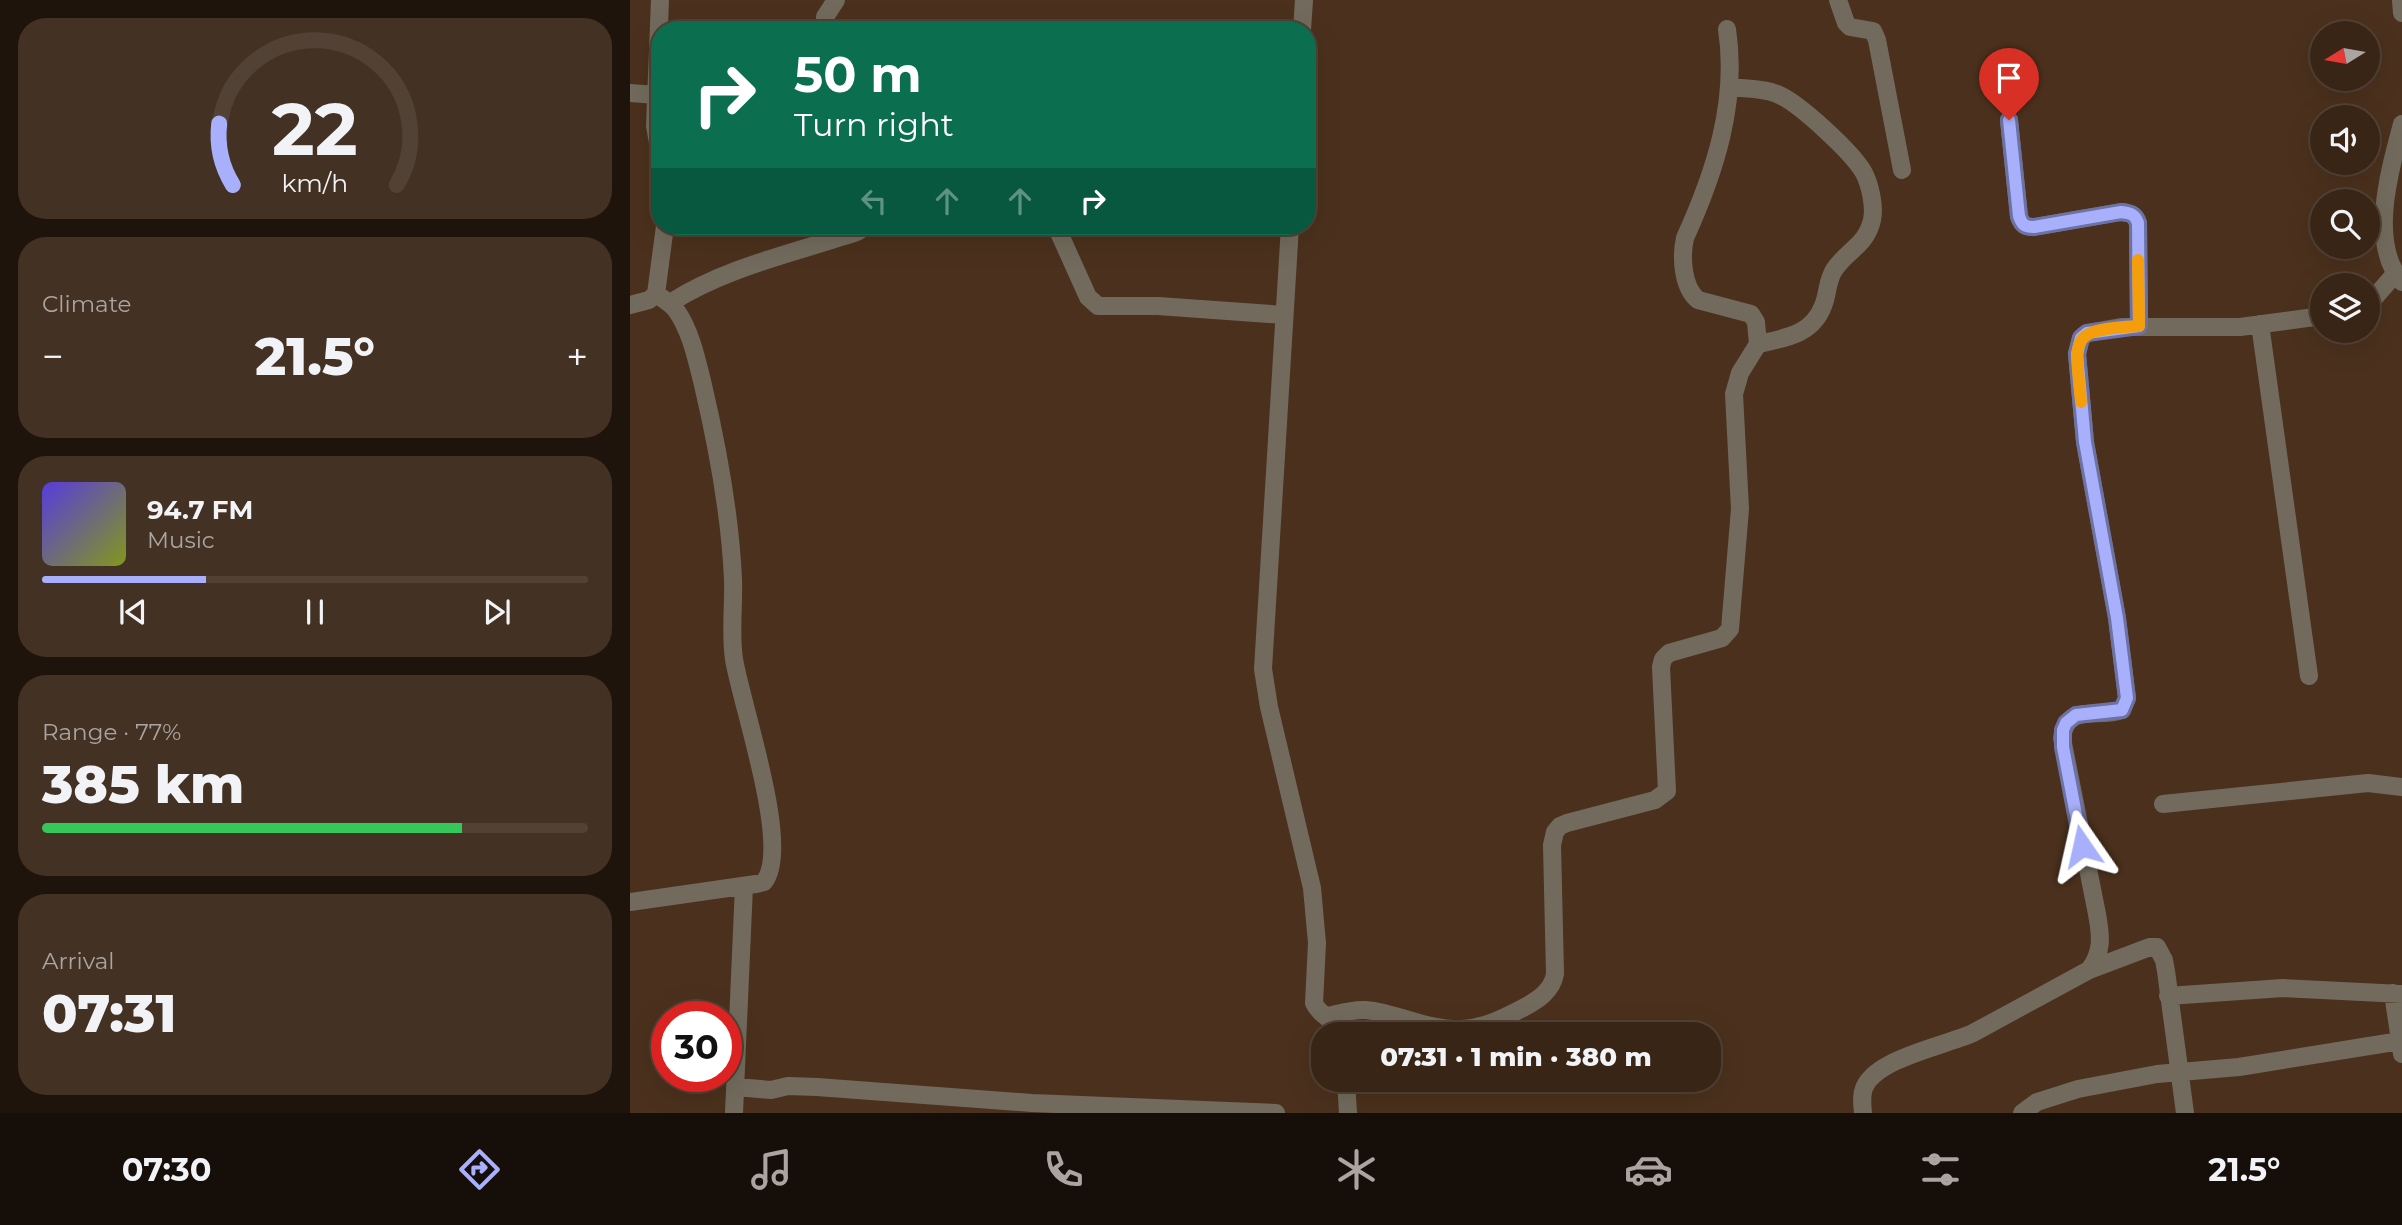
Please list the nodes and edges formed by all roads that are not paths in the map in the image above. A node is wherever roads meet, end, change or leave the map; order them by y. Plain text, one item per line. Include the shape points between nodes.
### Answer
1 (660, 0) edge
2 (836, 0) edge
3 (1304, 0) edge
4 (1838, 0) edge
5 (2401, 0) edge
6 (2402, 13) edge
7 (825, 17) dead end
8 (659, 21) edge
9 (1303, 21) edge
10 (1727, 29) dead end
11 (1730, 87) junction
12 (630, 93) edge
13 (651, 95) edge
14 (2009, 120) dead end
15 (2402, 124) edge
16 (1902, 170) dead end
17 (665, 235) edge
18 (848, 235) edge
19 (1060, 235) edge
20 (1289, 235) edge
21 (2399, 278) edge
22 (2380, 295) edge
23 (663, 299) junction
24 (630, 305) edge
25 (1284, 315) junction
26 (2310, 318) edge
27 (2260, 324) junction
28 (2139, 326) junction
29 (1758, 344) junction
30 (2309, 676) dead end
31 (2402, 787) edge
32 (2162, 804) dead end
33 (744, 886) junction
34 (630, 902) edge
35 (2089, 970) junction
36 (2398, 993) edge
37 (2168, 996) junction
38 (739, 1001) edge
39 (1328, 1016) junction
40 (1334, 1022) edge
41 (2401, 1048) edge
42 (2178, 1072) junction
43 (742, 1088) edge
44 (736, 1092) edge
45 (1347, 1092) edge
46 (734, 1113) edge
47 (1276, 1113) edge
48 (1348, 1113) edge
49 (1863, 1113) edge
50 (2022, 1113) edge
51 (2185, 1113) edge

1 - 8 street
2 - 7 street
3 - 9 street
4 - 16 street via 1846,23 1873,31 1877,40
5 - 6 street
10 - 11 street
11 - 29 street via 1716,158 1685,238 1684,267 1688,286 1698,300 1751,314
11 - 29 street via 1774,92 1790,100 1864,172 1871,195 1873,217 1867,235 1835,270 1817,319 1793,336
12 - 13 street
14 - 28 street via 2019,216 2026,227 2121,212 2136,217
15 - 21 street via 2385,212 2387,258
17 - 23 street
18 - 23 street
19 - 25 street via 1088,297 1098,306
20 - 25 street
21 - 22 street
23 - 24 street
23 - 33 street via 678,313 696,356 714,430 728,516 734,662 770,809 771,869 764,882
25 - 39 street via 1264,686 1312,888 1317,943 1314,1003
26 - 27 street
27 - 28 street
27 - 30 street
28 - 35 street via 2087,333 2077,354 2085,442 2127,698 2122,710 2076,715 2066,723 2062,737 2101,935 2098,958
29 - 39 street via 1740,373 1734,394 1740,509 1730,629 1722,638 1674,650 1663,659 1668,785 1663,797 1567,823 1555,832 1554,982 1528,1006 1472,1028 1438,1027 1363,1010
31 - 32 street via 2368,783
33 - 34 street
33 - 38 street
35 - 37 street via 2157,947 2164,960
35 - 49 street via 1963,1037 1890,1064 1865,1086
36 - 37 street via 2283,988
36 - 41 street
37 - 42 street
39 - 40 street
41 - 42 street
42 - 50 street via 2078,1089 2037,1102
42 - 51 street
43 - 47 street via 817,1087 1032,1103
44 - 46 street
45 - 48 street

